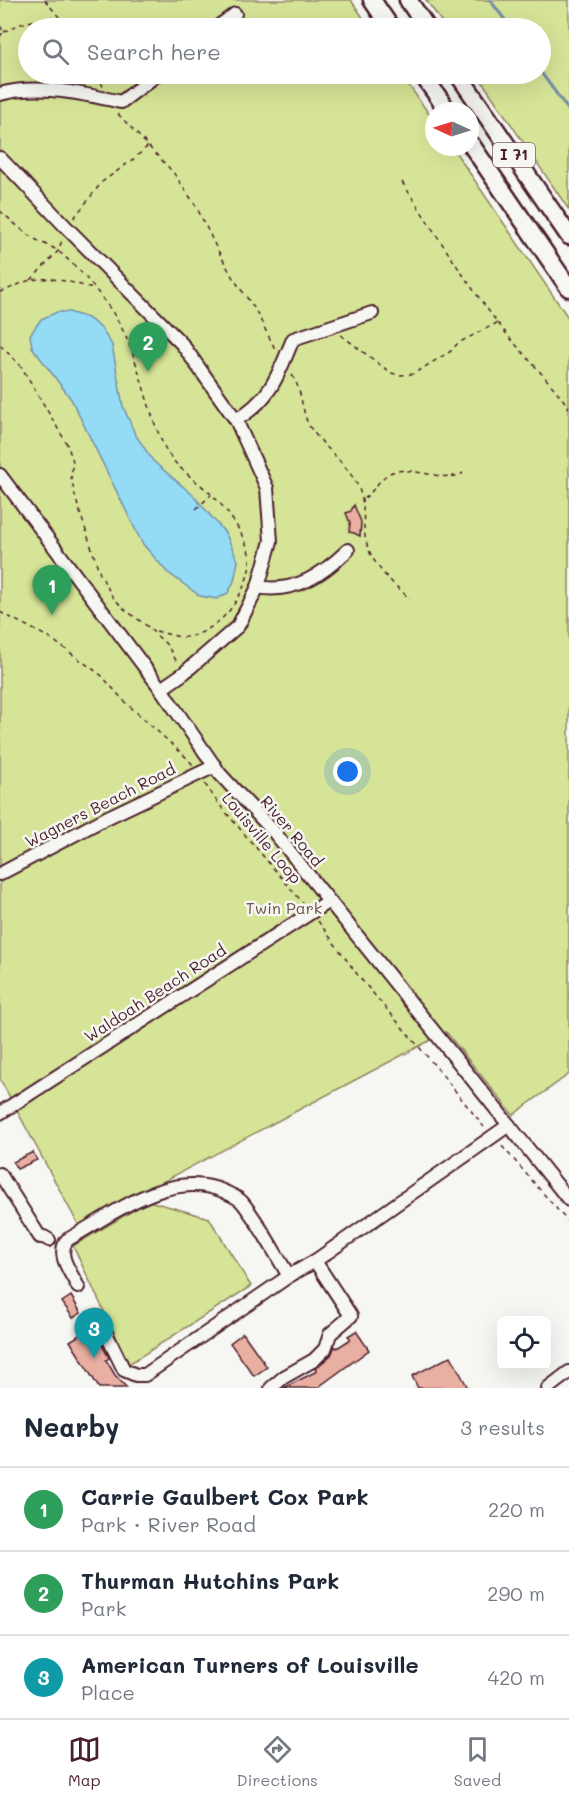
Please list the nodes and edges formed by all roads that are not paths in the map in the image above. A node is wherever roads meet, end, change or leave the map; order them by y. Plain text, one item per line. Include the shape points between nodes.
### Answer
1 (372, 0) edge
2 (408, 0) edge
3 (235, 14) dead end
4 (230, 18) edge
5 (385, 18) edge
6 (420, 18) edge
7 (145, 84) edge
8 (429, 84) edge
9 (465, 84) edge
10 (0, 94) edge
11 (442, 102) edge
12 (479, 156) edge
13 (0, 158) edge
14 (569, 236) edge
15 (569, 288) edge
16 (372, 313) dead end
17 (236, 420) junction
18 (0, 475) edge
19 (348, 550) dead end
20 (258, 587) junction
21 (161, 689) junction
22 (215, 766) junction
23 (0, 874) edge
24 (329, 901) junction
25 (0, 1113) edge
26 (509, 1125) junction
27 (0, 1174) edge
28 (569, 1200) edge
29 (49, 1240) dead end
30 (315, 1261) junction
31 (289, 1276) junction
32 (78, 1287) dead end
33 (98, 1317) dead end
34 (569, 1372) edge
35 (271, 1388) edge
36 (548, 1388) edge

1 - 5 highway
2 - 6 highway
3 - 4 street
7 - 10 street via 121,102 81,93 40,90
8 - 11 highway
9 - 14 highway, I 71
12 - 15 highway, I 71
13 - 17 street via 182,344
16 - 17 street via 293,339 268,392 255,409
17 - 20 street via 267,488 271,541
18 - 21 street, River Road
19 - 20 street via 314,578 287,589
20 - 21 street via 238,626
21 - 22 street, River Road
22 - 23 street, Wagners Beach Road
22 - 24 street, River Road
24 - 25 street, Waldoah Beach Road
24 - 26 street, River Road
26 - 28 street, River Road
26 - 30 street
27 - 29 street via 36,1232
30 - 31 street
30 - 35 street via 351,1316 330,1334 325,1349 314,1360
31 - 32 street via 241,1200 201,1184 150,1193 67,1240 63,1259
31 - 33 street via 141,1376 124,1370
34 - 36 street

